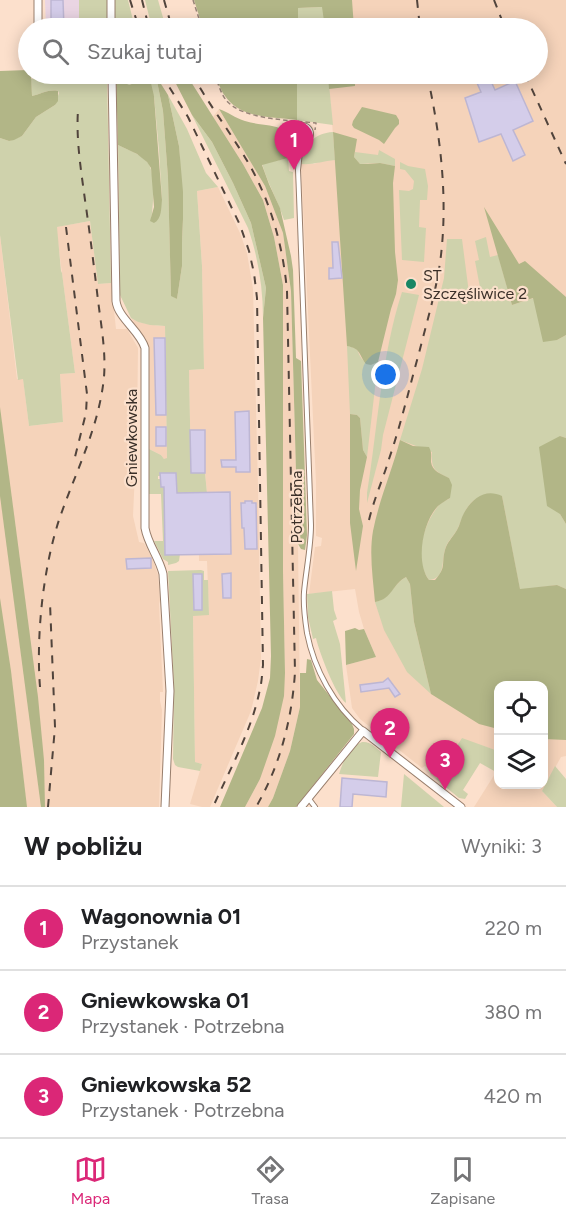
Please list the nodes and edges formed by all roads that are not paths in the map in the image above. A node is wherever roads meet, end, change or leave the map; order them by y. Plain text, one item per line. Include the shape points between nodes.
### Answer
1 (38, 0) edge
2 (111, 0) edge
3 (38, 18) edge
4 (111, 18) edge
5 (112, 84) edge
6 (301, 142) junction
7 (363, 730) junction
8 (308, 798) junction
9 (165, 807) edge
10 (301, 807) edge
11 (315, 807) edge
12 (461, 807) edge

1 - 3 street
2 - 4 street
5 - 9 street, Gniewkowska via 116,302 145,348 145,528 163,574 170,692
6 - 6 lane, Potrzebna via 310,135 303,126 293,133 294,139
6 - 7 lane, Potrzebna via 298,170 311,533 305,620 320,672 339,704
7 - 8 street
7 - 12 street, Potrzebna
8 - 10 street
8 - 11 lane

